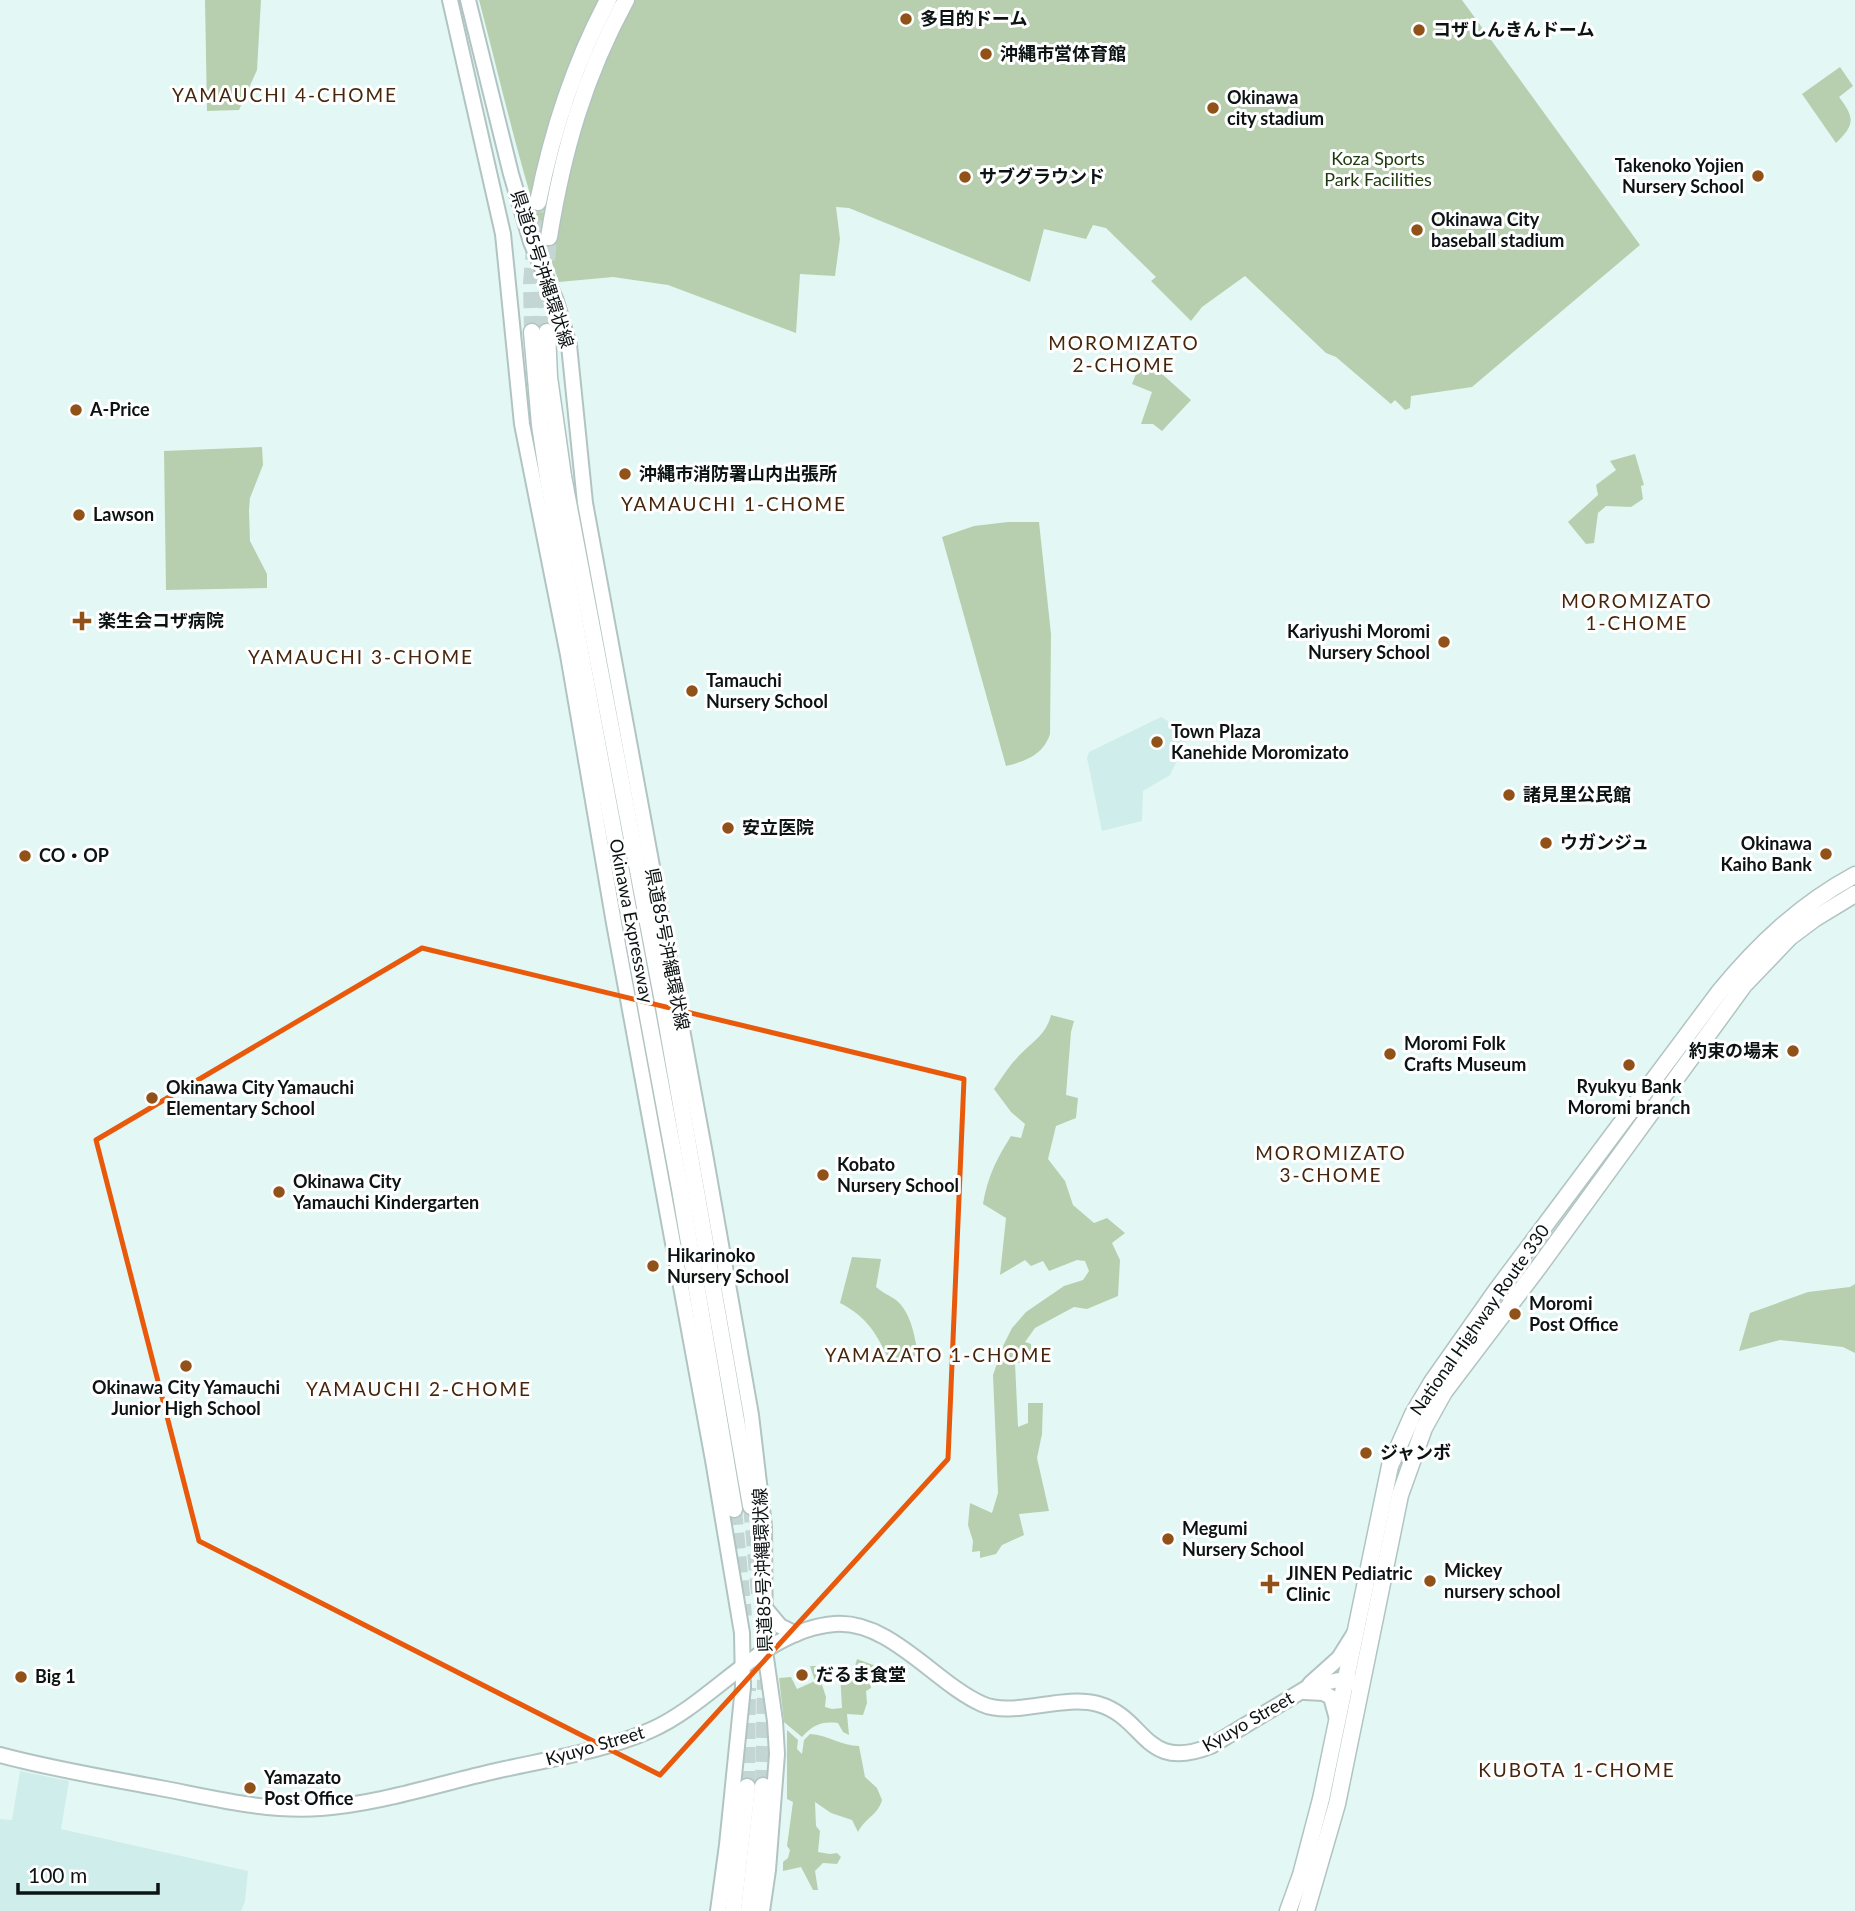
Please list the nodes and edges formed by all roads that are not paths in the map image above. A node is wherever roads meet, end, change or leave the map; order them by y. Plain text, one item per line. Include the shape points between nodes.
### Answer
1 (450, 0) edge
2 (468, 0) edge
3 (608, 0) edge
4 (626, 0) edge
5 (538, 202) tunnel mouth
6 (549, 237) tunnel mouth
7 (540, 332) tunnel mouth
8 (1855, 875) edge
9 (1855, 894) edge
10 (742, 1508) tunnel mouth
11 (765, 1608) junction
12 (1357, 1629) junction
13 (796, 1634) junction
14 (765, 1651) junction
15 (743, 1667) junction
16 (1354, 1682) junction
17 (1297, 1693) junction
18 (1338, 1724) junction
19 (0, 1755) edge
20 (718, 1911) edge
21 (733, 1911) edge
22 (749, 1911) edge
23 (762, 1911) edge
24 (1288, 1911) edge
25 (1306, 1911) edge

1 - 15 main road, 県道85号沖縄環状線 via 503,234 522,424 710,1446 742,1633
2 - 11 main road, 県道85号沖縄環状線 via 524,219 569,345 585,503 751,1415 764,1526
3 - 5 highway via 563,105
4 - 6 highway via 576,111
7 - 10 highway, Okinawa Expressway via 664,1007
8 - 12 highway, National Highway Route 330 via 1806,905 1748,956 1432,1382 1390,1466
9 - 16 highway, National Highway Route 330 via 1790,937 1744,985 1444,1392 1424,1428 1400,1495
11 - 13 main road via 780,1626
11 - 14 main road, 県道85号沖縄環状線
12 - 16 highway, National Highway Route 330
12 - 17 main road via 1339,1658
13 - 14 main road, Kyuyo Street
13 - 17 main road, Kyuyo Street via 834,1624 856,1625 890,1641 984,1705 1099,1704 1123,1718 1152,1745 1173,1754 1211,1746
14 - 15 main road, Kyuyo Street
14 - 23 main road, 県道85号沖縄環状線 via 777,1754
15 - 19 main road, Kyuyo Street via 676,1716 633,1737 556,1759 322,1808 251,1805
15 - 20 main road, 県道85号沖縄環状線
16 - 17 main road, Kyuyo Street via 1323,1682
16 - 18 highway, National Highway Route 330
16 - 25 highway, National Highway Route 330 via 1337,1804
17 - 18 main road via 1312,1691 1331,1697
18 - 24 highway, National Highway Route 330 via 1310,1843
21 - 22 highway via 755,1786

